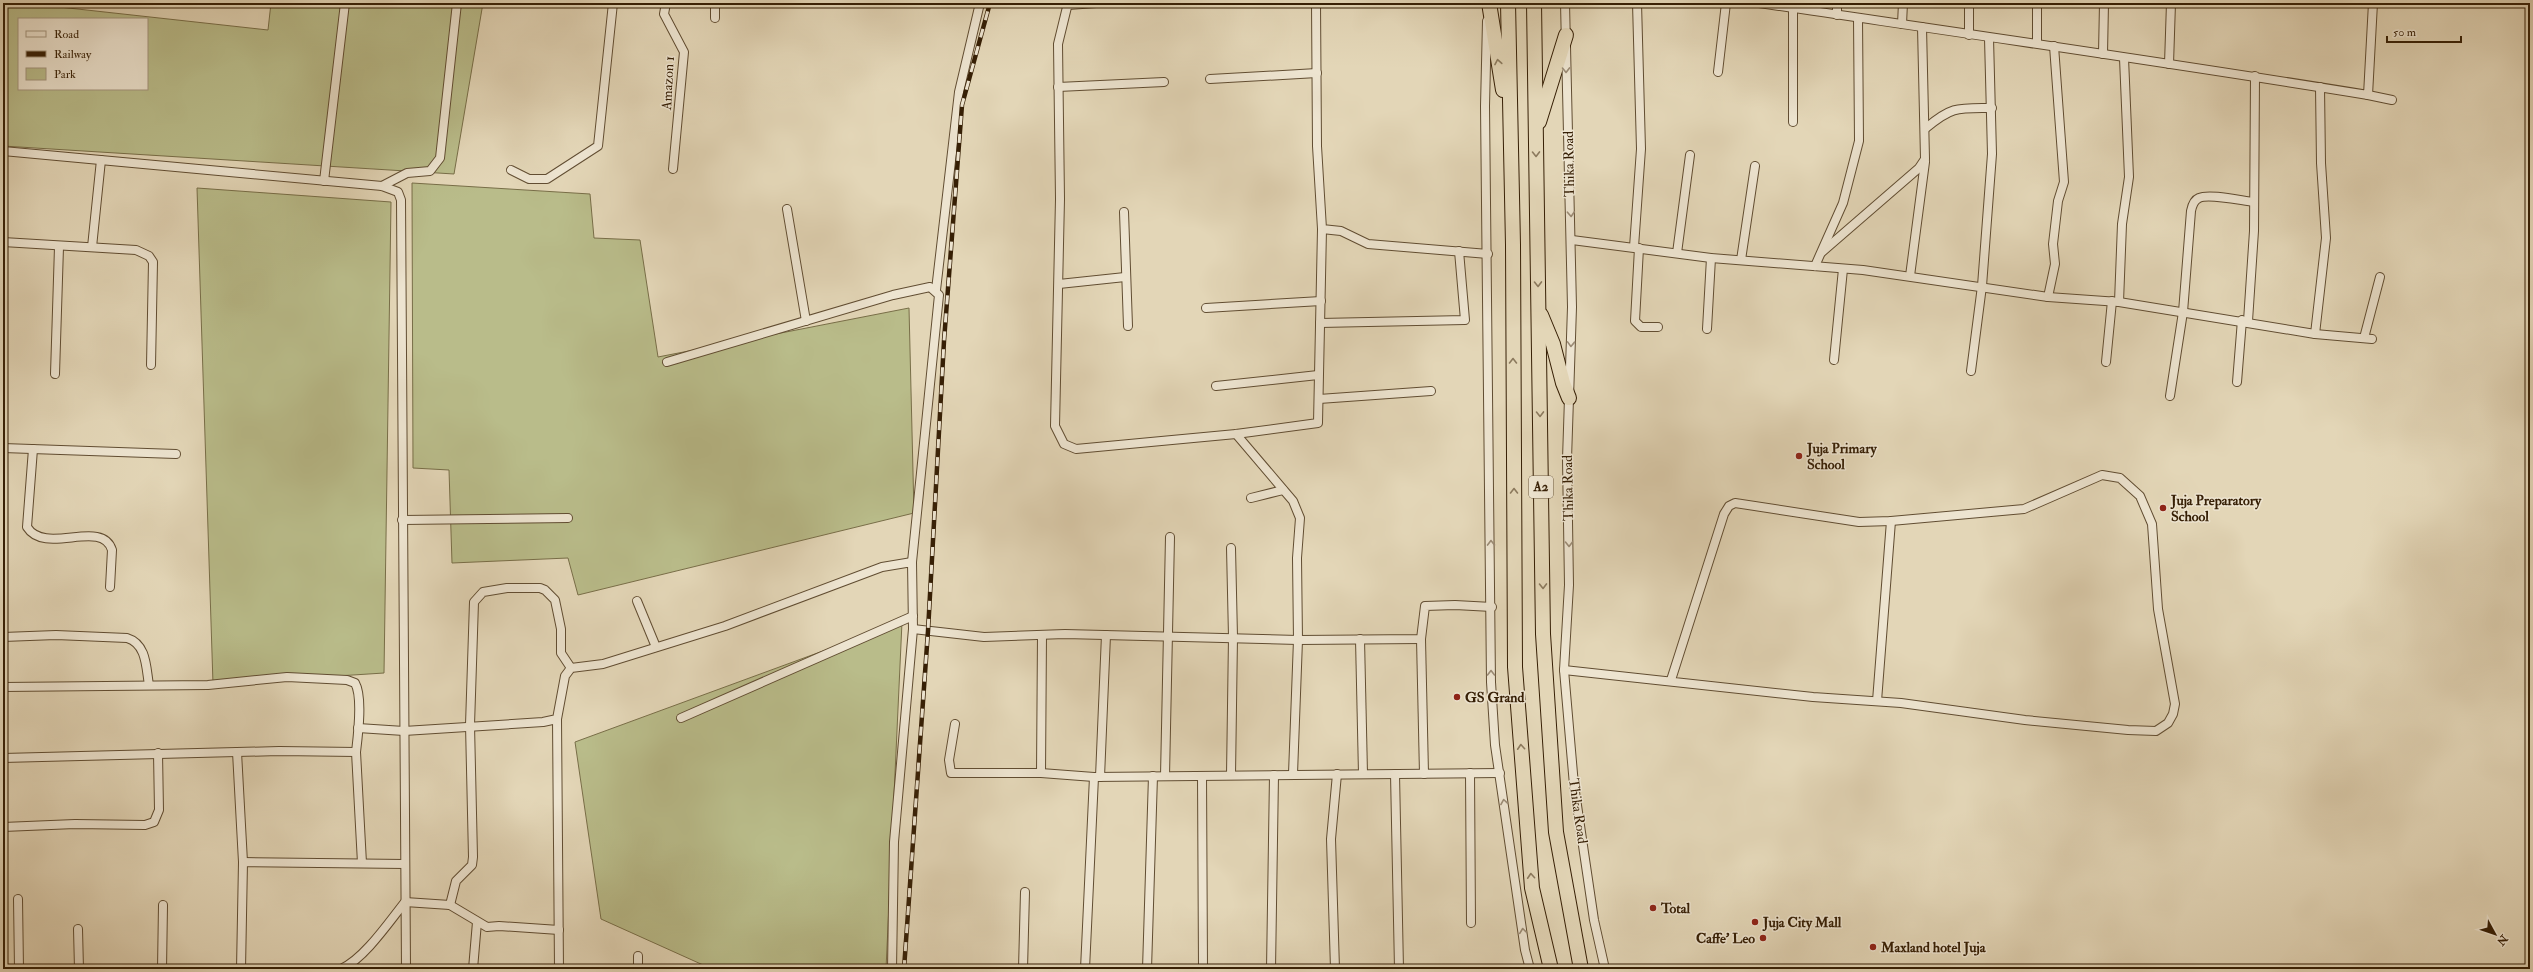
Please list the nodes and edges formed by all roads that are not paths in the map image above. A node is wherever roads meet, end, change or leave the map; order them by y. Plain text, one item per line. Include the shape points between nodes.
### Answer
1 (345, 3) edge
2 (457, 3) edge
3 (613, 3) edge
4 (666, 3) edge
5 (715, 3) edge
6 (980, 3) edge
7 (1096, 3) edge
8 (1316, 3) edge
9 (1488, 3) edge
10 (1508, 3) edge
11 (1534, 3) edge
12 (1565, 3) edge
13 (1637, 3) edge
14 (1726, 3) edge
15 (1765, 3) edge
16 (1837, 3) edge
17 (1903, 3) edge
18 (1969, 3) edge
19 (2037, 3) edge
20 (2104, 3) edge
21 (2171, 3) edge
22 (2373, 3) edge
23 (1068, 4) edge
24 (1793, 8) junction
25 (1837, 15) junction
26 (715, 18) dead end
27 (1858, 18) junction
28 (1902, 24) junction
29 (1922, 27) junction
30 (1566, 35) junction
31 (1969, 35) junction
32 (1989, 38) junction
33 (2037, 43) junction
34 (2054, 46) junction
35 (2104, 54) junction
36 (2124, 58) junction
37 (2170, 64) junction
38 (1718, 72) dead end
39 (1317, 73) junction
40 (2255, 76) junction
41 (1210, 79) dead end
42 (1164, 82) dead end
43 (1058, 87) junction
44 (2320, 87) junction
45 (2368, 95) junction
46 (2392, 100) dead end
47 (1992, 108) junction
48 (1794, 122) dead end
49 (1510, 128) junction
50 (1926, 128) junction
51 (1535, 135) junction
52 (3, 151) edge
53 (1690, 155) dead end
54 (1925, 159) junction
55 (101, 160) junction
56 (1755, 166) dead end
57 (673, 169) dead end
58 (511, 170) dead end
59 (324, 181) junction
60 (382, 186) junction
61 (2254, 202) junction
62 (787, 209) dead end
63 (1124, 212) dead end
64 (1322, 229) junction
65 (1572, 240) junction
66 (3, 242) edge
67 (59, 247) junction
68 (92, 247) junction
69 (1637, 247) junction
70 (1459, 251) junction
71 (1822, 252) junction
72 (1677, 253) junction
73 (1488, 254) junction
74 (1711, 258) junction
75 (1741, 260) junction
76 (1815, 266) junction
77 (1843, 268) junction
78 (1910, 276) junction
79 (1125, 277) junction
80 (2380, 277) dead end
81 (1058, 284) junction
82 (1982, 286) junction
83 (936, 290) junction
84 (2048, 297) junction
85 (1321, 301) junction
86 (2116, 302) junction
87 (1206, 308) dead end
88 (1538, 309) junction
89 (2183, 312) junction
90 (806, 321) junction
91 (2245, 321) junction
92 (1320, 323) junction
93 (1128, 326) dead end
94 (1658, 327) dead end
95 (1707, 329) dead end
96 (2315, 334) junction
97 (1834, 360) dead end
98 (667, 362) dead end
99 (2106, 362) dead end
100 (151, 365) dead end
101 (1971, 371) dead end
102 (55, 374) dead end
103 (1318, 375) junction
104 (2236, 382) dead end
105 (1216, 386) dead end
106 (1431, 391) dead end
107 (2170, 396) dead end
108 (1569, 398) junction
109 (1320, 399) junction
110 (1236, 434) junction
111 (3, 448) edge
112 (33, 449) junction
113 (176, 454) dead end
114 (1284, 490) junction
115 (1251, 498) dead end
116 (568, 518) dead end
117 (402, 520) junction
118 (1892, 521) junction
119 (1170, 537) dead end
120 (1231, 548) dead end
121 (912, 562) junction
122 (110, 587) dead end
123 (637, 602) dead end
124 (1492, 607) junction
125 (913, 616) junction
126 (913, 630) junction
127 (1042, 635) junction
128 (1106, 635) junction
129 (1167, 636) junction
130 (3, 637) edge
131 (1233, 638) junction
132 (1360, 639) junction
133 (1421, 639) junction
134 (1298, 640) junction
135 (656, 647) junction
136 (571, 668) junction
137 (1564, 670) junction
138 (1671, 680) junction
139 (149, 685) junction
140 (3, 687) edge
141 (1877, 701) junction
142 (681, 718) dead end
143 (558, 719) junction
144 (955, 724) dead end
145 (470, 726) junction
146 (358, 728) junction
147 (404, 731) junction
148 (237, 752) junction
149 (356, 752) junction
150 (158, 753) junction
151 (3, 758) edge
152 (1041, 773) junction
153 (1500, 773) junction
154 (1293, 774) junction
155 (1336, 774) junction
156 (1363, 774) junction
157 (1395, 774) junction
158 (1424, 774) junction
159 (1470, 774) junction
160 (1231, 775) junction
161 (1274, 775) junction
162 (1153, 776) junction
163 (1164, 776) junction
164 (1202, 776) junction
165 (1097, 777) junction
166 (3, 827) edge
167 (243, 862) junction
168 (362, 863) junction
169 (405, 864) junction
170 (1025, 892) dead end
171 (18, 899) dead end
172 (405, 902) junction
173 (163, 905) dead end
174 (450, 905) junction
175 (477, 922) junction
176 (1471, 923) dead end
177 (78, 929) dead end
178 (559, 930) junction
179 (638, 956) dead end
180 (19, 969) edge
181 (79, 969) edge
182 (162, 969) edge
183 (241, 969) edge
184 (341, 969) edge
185 (406, 969) edge
186 (473, 969) edge
187 (559, 969) edge
188 (638, 969) edge
189 (892, 969) edge
190 (1023, 969) edge
191 (1085, 969) edge
192 (1147, 969) edge
193 (1203, 969) edge
194 (1271, 969) edge
195 (1335, 969) edge
196 (1399, 969) edge
197 (1530, 969) edge
198 (1551, 969) edge
199 (1581, 969) edge
200 (1605, 969) edge

1 - 59 street
2 - 60 street via 440,158 430,171 407,173
3 - 58 street via 598,146 547,179 529,179
4 - 57 street, Amazon 1 via 664,14 684,52
5 - 26 street
6 - 83 street via 959,92
7 - 23 street
8 - 39 street
49 -> 9 highway
9 - 73 street via 1485,106
10 - 49 highway, A2
11 - 51 highway, Thika Road / A2
12 - 30 street, Thika Road
13 - 69 street via 1641,149
14 - 38 street
15 - 24 street
16 - 25 street
17 - 28 street
18 - 31 street
19 - 33 street
20 - 35 street
21 - 37 street
22 - 45 street
23 - 43 street via 1058,44
24 - 25 street
24 - 48 street
25 - 27 street
27 - 28 street
27 - 71 street via 1859,141 1843,203
28 - 29 street
29 - 31 street
29 - 50 street
30 - 51 highway
30 -> 65 street, Thika Road
31 - 32 street
32 - 33 street
32 - 47 street
33 - 34 street
34 - 35 street
34 - 84 street via 2064,182 2058,200 2053,244 2055,264
35 - 36 street
36 - 37 street
36 - 86 street via 2129,177 2122,224
37 - 40 street
39 - 41 street
39 - 64 street via 1317,154
40 - 44 street
40 - 61 street
42 - 43 street
43 - 81 street
44 - 45 street
44 - 96 street via 2326,238
45 - 46 street
47 - 50 street via 1958,108 1940,116
47 - 82 street via 1992,161
198 -> 49 highway, A2 via 1532,888 1515,667
50 - 54 street
51 -> 88 highway, Thika Road / A2
52 - 55 street
53 - 72 street
54 - 71 street via 1919,168
54 - 78 street
55 - 59 street
55 - 68 street
56 - 75 street
59 - 60 street
60 - 117 street via 398,192 401,200
61 - 89 street via 2207,197 2199,198 2194,203 2191,211
61 - 91 street
62 - 90 street
63 - 79 street
64 - 70 street via 1340,232 1368,244
64 - 85 street
65 - 69 street
65 -> 108 street, Thika Road
66 - 67 street
67 - 68 street
67 - 102 street
68 - 100 street via 136,250 149,256 153,262
69 - 72 street
69 - 94 street via 1635,321 1641,327
70 - 73 street
70 - 92 street via 1465,320
71 - 76 street
72 - 74 street
124 -> 73 street
74 - 75 street
74 - 95 street
75 - 76 street
76 - 77 street
77 - 78 street
77 - 97 street
78 - 82 street
79 - 81 street
79 - 93 street
80 - 96 street via 2368,339
81 - 110 street via 1055,426 1064,444 1076,449
82 - 84 street
82 - 101 street
83 - 90 street via 930,287 916,290
83 - 121 street via 939,295
84 - 86 street
85 - 87 street
85 - 92 street
86 - 89 street
86 - 99 street
88 - 108 highway via 1553,344 1562,383
88 -> 199 highway, Thika Road / A2 via 1545,666 1556,832
89 - 91 street
89 - 107 street
90 - 98 street
91 - 96 street
91 - 104 street
92 - 103 street
103 - 105 street
103 - 109 street
106 - 109 street
108 -> 137 street, Thika Road via 1569,585
109 - 110 street via 1318,423
110 - 114 street
111 - 112 street
112 - 113 street
112 - 122 street via 27,527 38,537 51,539 94,536 105,540 112,550
114 - 115 street
114 - 134 street via 1297,506 1300,518 1297,558
116 - 117 street
117 - 147 street
118 - 138 street via 1859,522 1735,503 1729,506 1724,514
118 - 141 street
118 - 141 street via 2024,509 2102,475 2120,478 2140,496 2152,524 2158,610 2175,704 2168,723 2156,731 2040,721
119 - 129 street
120 - 131 street
121 - 125 street
121 - 135 street via 882,567 725,626
123 - 135 street
124 - 133 street via 1426,606
153 -> 124 street via 1495,745 1491,682
125 - 126 street
125 - 142 street
126 - 127 street via 984,637
126 - 189 street via 894,842
127 - 128 street
127 - 152 street
128 - 129 street
128 - 165 street
129 - 131 street
129 - 163 street
130 - 139 street via 56,635 134,640 143,652
131 - 134 street
131 - 160 street
132 - 133 street
132 - 134 street
132 - 156 street
133 - 158 street
134 - 154 street
135 - 136 street via 603,664
136 - 143 street via 566,676
136 - 145 street via 561,653 557,608 550,594 540,588 507,588 483,592 474,602
137 - 138 street
137 - 200 street, Thika Road via 1574,785 1594,920
138 - 141 street via 1813,697
139 - 140 street
139 - 146 street via 208,685 287,677 347,680 355,682 358,688
143 - 145 street
143 - 178 street
144 - 152 street via 949,760 951,773
145 - 147 street
145 - 174 street via 474,857 472,865 456,881
146 - 147 street
146 - 149 street
147 - 169 street
148 - 149 street
148 - 150 street
148 - 167 street
149 - 168 street
150 - 151 street
150 - 166 street via 159,810 154,822 145,826 75,824
152 - 165 street
153 - 159 street
197 -> 153 street via 1525,950
154 - 155 street
154 - 161 street
155 - 156 street
155 - 195 street via 1332,839
156 - 157 street
157 - 158 street
157 - 196 street
158 - 159 street
159 - 176 street
160 - 161 street
160 - 164 street
161 - 194 street
162 - 163 street
162 - 165 street
162 - 192 street
163 - 164 street
164 - 193 street
165 - 191 street
167 - 168 street
167 - 183 street
168 - 169 street
169 - 172 street
170 - 190 street
171 - 180 street
172 - 174 street
172 - 184 street via 359,956
172 - 185 street
173 - 182 street
174 - 175 street
175 - 178 street via 487,927
175 - 186 street
177 - 181 street
178 - 187 street
179 - 188 street

